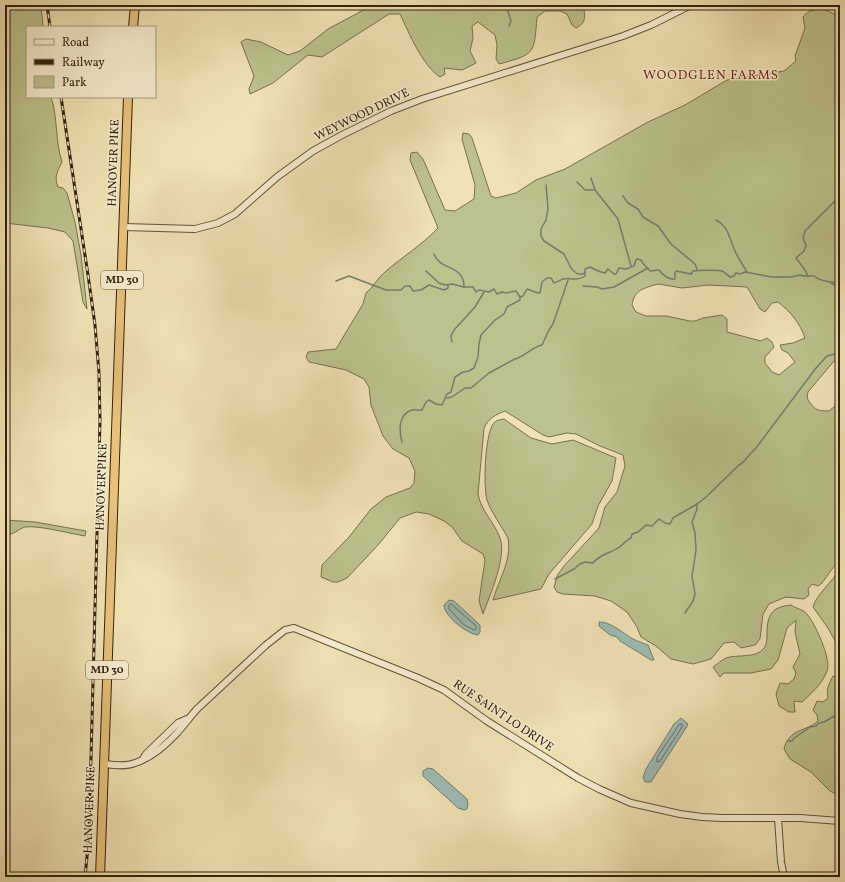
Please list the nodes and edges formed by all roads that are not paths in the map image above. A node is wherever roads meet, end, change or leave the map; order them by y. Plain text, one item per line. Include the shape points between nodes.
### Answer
1 (135, 5) edge
2 (691, 5) edge
3 (833, 5) edge
4 (840, 9) edge
5 (133, 26) edge
6 (128, 98) edge
7 (124, 227) junction
8 (104, 764) junction
9 (778, 818) junction
10 (840, 821) edge
11 (100, 877) edge
12 (784, 877) edge

1 - 5 highway
2 - 7 street, WEYWOOD DRIVE via 628,34 422,99 392,111 328,142 301,159 235,214 218,223 195,229
3 - 4 street
6 - 7 highway, HANOVER PIKE / MD 30
7 - 8 highway, HANOVER PIKE / MD 30
8 - 9 street, RUE SAINT LO DRIVE via 134,764 155,753 177,733 188,718 266,645 285,630 294,628 444,690 526,746 578,778 616,797 650,808 702,817
8 - 11 highway, HANOVER PIKE / MD 30
9 - 10 street, RUE SAINT LO DRIVE
9 - 12 street

